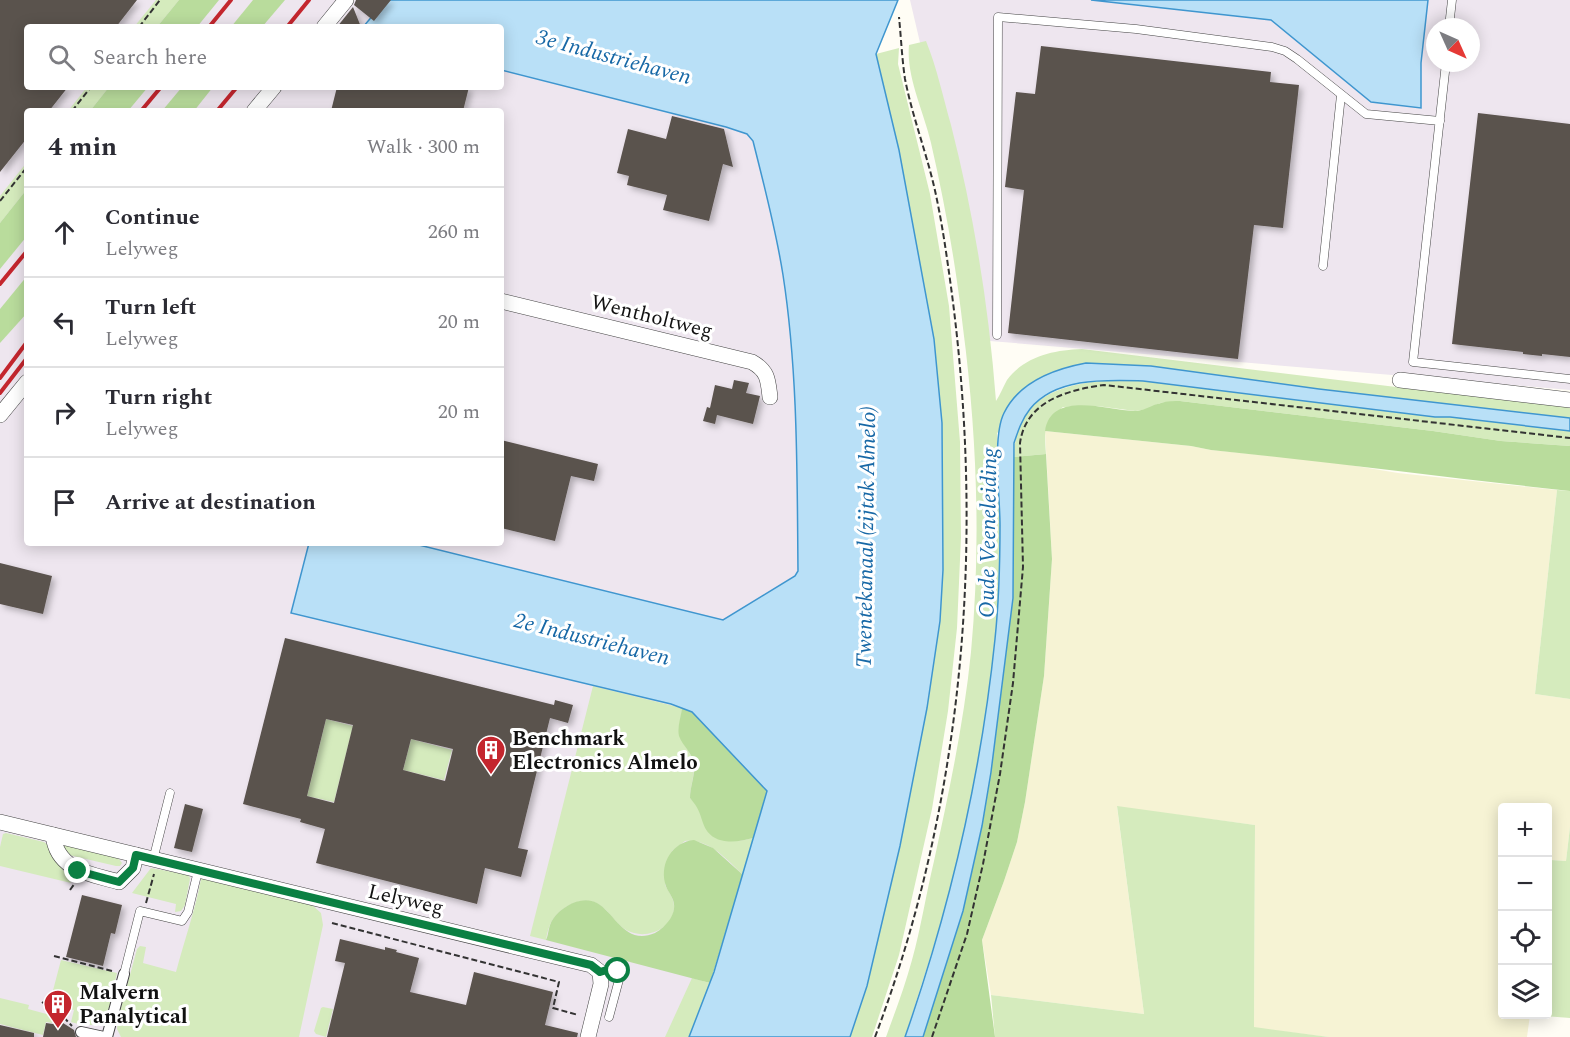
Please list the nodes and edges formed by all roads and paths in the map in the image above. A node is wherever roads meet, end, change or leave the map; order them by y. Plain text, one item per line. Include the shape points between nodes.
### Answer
1 (160, 0) edge
2 (346, 0) edge
3 (1452, 0) edge
4 (899, 17) dead end
5 (1450, 18) edge
6 (141, 24) edge
7 (326, 24) edge
8 (1445, 72) edge
9 (89, 90) edge
10 (272, 90) edge
11 (1341, 95) junction
12 (74, 108) edge
13 (256, 108) edge
14 (1440, 121) junction
15 (24, 171) edge
16 (0, 201) edge
17 (1323, 266) dead end
18 (504, 302) edge
19 (997, 335) dead end
20 (1570, 379) edge
21 (1401, 380) dead end
22 (24, 386) edge
23 (770, 397) dead end
24 (1570, 400) edge
25 (0, 415) edge
26 (1570, 438) edge
27 (170, 793) dead end
28 (1, 825) edge
29 (53, 835) junction
30 (136, 855) junction
31 (155, 860) junction
32 (198, 871) junction
33 (144, 912) junction
34 (332, 923) dead end
35 (54, 956) dead end
36 (600, 972) junction
37 (123, 974) junction
38 (42, 1002) dead end
39 (609, 1017) dead end
40 (592, 1019) junction
41 (81, 1032) joint
42 (105, 1037) edge
43 (588, 1037) edge
44 (875, 1037) edge
45 (932, 1037) edge

1 - 6 path
2 - 7 street
3 - 5 lane
4 - 44 path via 906,80 937,198 959,348 967,474 966,583 962,653 934,831 903,954
8 - 14 lane
9 - 12 path
10 - 13 street
11 - 14 lane via 1366,114
11 - 17 lane
11 - 19 lane via 1297,59 1272,47 1136,29 998,17
14 - 20 lane via 1413,362
15 - 16 path
18 - 23 street, Wentholtweg via 752,362 762,367
21 - 24 street
22 - 25 street
26 - 45 path via 1104,385 1061,394 1031,415 1022,428 1020,443 1023,567 1000,774 967,934
27 - 31 lane
28 - 29 street, Lelyweg
29 - 30 street, Lelyweg
29 - 30 street via 60,856 78,871 119,882 133,868
30 - 31 street, Lelyweg
31 - 32 street, Lelyweg
31 - 33 path
32 - 33 lane via 182,921
32 - 36 street, Lelyweg via 591,965
33 - 37 lane via 140,911
34 - 40 path via 559,982 553,1008
35 - 37 path
36 - 39 lane via 610,969 620,976
36 - 40 street
37 - 42 street
38 - 41 path
40 - 43 street
41 - 42 street

